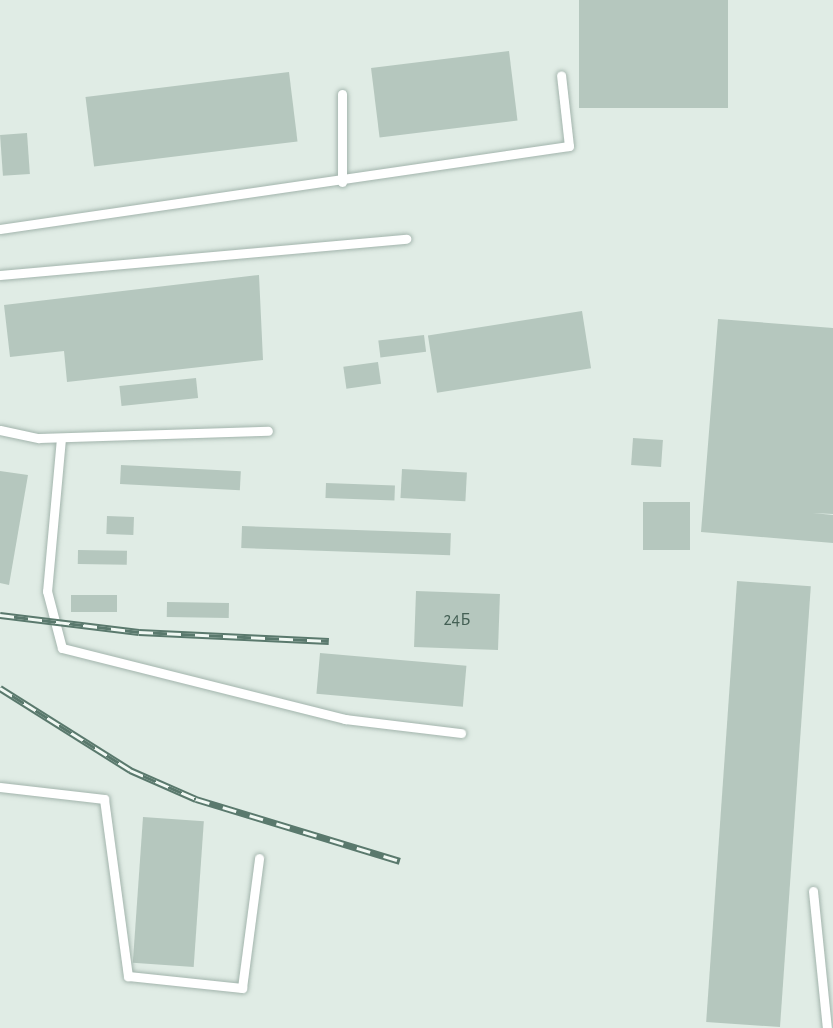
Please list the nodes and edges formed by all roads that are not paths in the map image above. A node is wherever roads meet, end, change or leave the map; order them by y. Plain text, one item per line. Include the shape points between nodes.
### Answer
1 (561, 75) dead end
2 (342, 94) dead end
3 (342, 182) junction
4 (0, 229) edge
5 (406, 239) dead end
6 (0, 275) edge
7 (0, 430) edge
8 (268, 431) dead end
9 (61, 438) junction
10 (461, 733) dead end
11 (0, 787) edge
12 (259, 858) dead end
13 (813, 891) dead end
14 (827, 1028) edge

1 - 3 lane via 569,146
2 - 3 lane
3 - 4 lane
5 - 6 lane
7 - 9 lane
8 - 9 lane
9 - 10 lane via 47,591 62,648 345,719
11 - 12 lane via 104,799 128,976 242,988
13 - 14 lane

